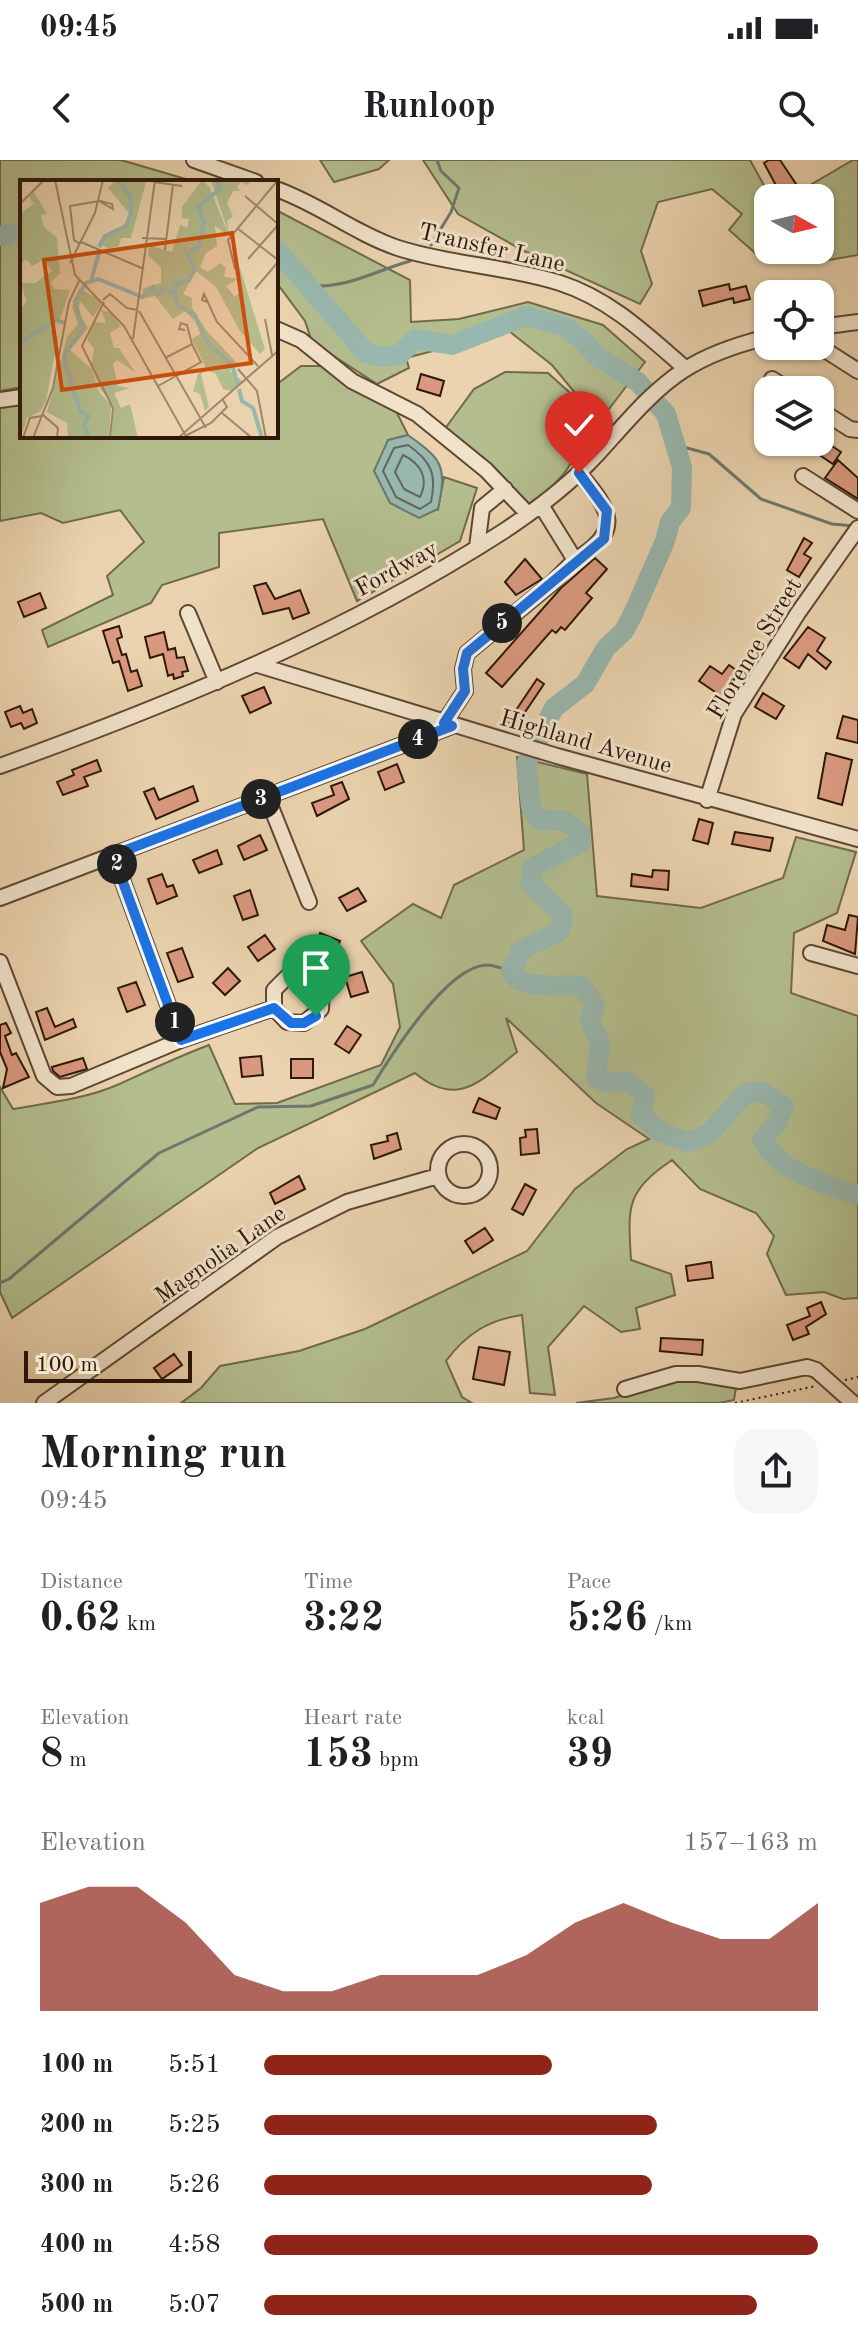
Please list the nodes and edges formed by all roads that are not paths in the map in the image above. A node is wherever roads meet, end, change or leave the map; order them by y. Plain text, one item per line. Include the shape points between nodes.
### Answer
1 (194, 160) edge
2 (250, 180) edge
3 (278, 190) edge
4 (858, 322) edge
5 (834, 325) edge
6 (278, 330) edge
7 (754, 341) edge
8 (834, 356) edge
9 (686, 369) junction
10 (858, 371) edge
11 (20, 397) edge
12 (0, 400) edge
13 (834, 417) edge
14 (858, 430) edge
15 (579, 473) junction
16 (803, 476) dead end
17 (505, 489) junction
18 (541, 505) junction
19 (858, 511) edge
20 (528, 514) junction
21 (856, 531) edge
22 (477, 547) junction
23 (575, 560) junction
24 (188, 613) dead end
25 (258, 665) junction
26 (217, 682) junction
27 (448, 724) junction
28 (0, 766) edge
29 (267, 797) junction
30 (707, 800) junction
31 (858, 839) edge
32 (113, 855) junction
33 (0, 898) edge
34 (309, 902) dead end
35 (811, 953) dead end
36 (0, 962) edge
37 (858, 966) edge
38 (274, 1008) dead end
39 (181, 1040) junction
40 (438, 1176) dead end
41 (625, 1389) dead end
42 (44, 1403) edge
43 (853, 1403) edge

1 - 2 street
3 - 9 street, Transfer Lane via 400,248 536,276 586,293 630,321
4 - 5 street
6 - 17 street via 301,340 352,381 417,414
7 - 9 street, Fordway
8 - 10 street
9 - 15 street, Fordway via 658,390
11 - 12 street
13 - 14 street
15 - 18 street, Fordway
15 - 23 street via 609,520 598,546
16 - 19 street
17 - 20 street
17 - 22 street via 482,508
18 - 20 street, Fordway
18 - 23 street
20 - 22 street, Fordway
21 - 30 street, Florence Street via 734,714
22 - 25 street, Fordway
23 - 27 street via 467,653 465,691
24 - 26 street
25 - 26 street, Fordway
25 - 27 street, Highland Avenue
26 - 28 street, Fordway
27 - 29 street
27 - 30 street, Highland Avenue
29 - 32 street
29 - 34 street
30 - 31 street, Highland Avenue
32 - 33 street
32 - 39 street
35 - 37 street
36 - 39 street via 52,1085 61,1087
38 - 39 street
40 - 42 street, Magnolia Lane via 347,1202 287,1231
41 - 43 street via 676,1374 740,1381 807,1367

